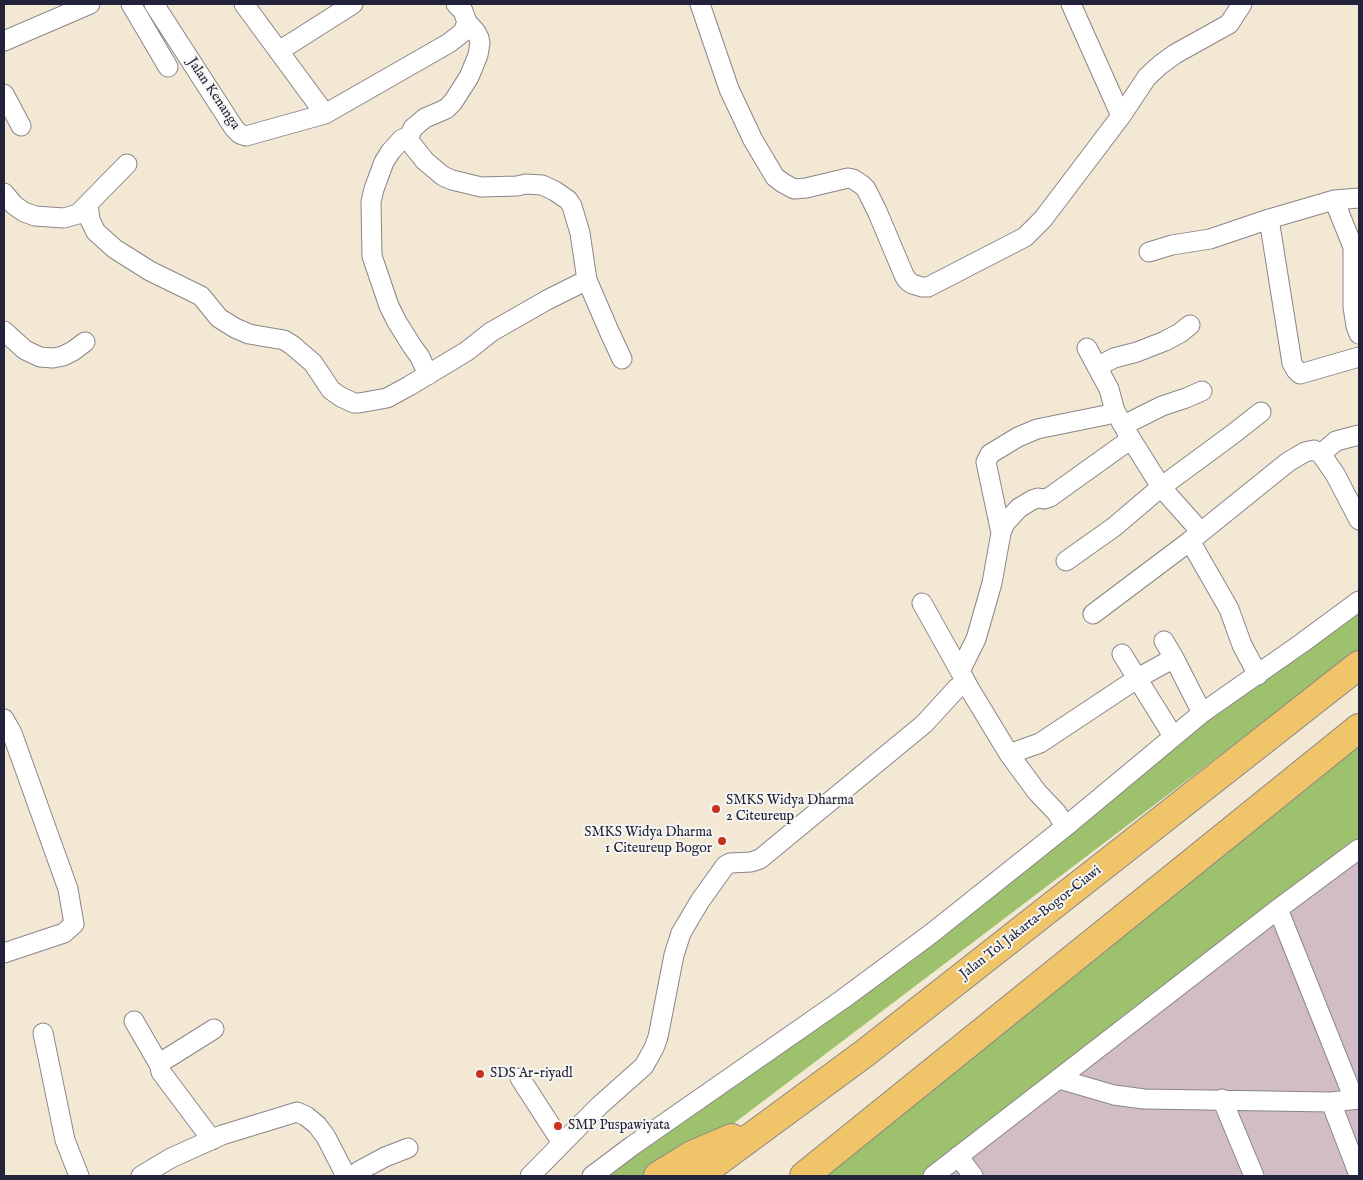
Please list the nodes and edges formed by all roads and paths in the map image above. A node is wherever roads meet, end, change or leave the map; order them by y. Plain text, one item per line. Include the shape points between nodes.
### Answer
1 (90, 4) edge
2 (131, 4) edge
3 (154, 4) edge
4 (244, 4) edge
5 (353, 4) edge
6 (456, 4) edge
7 (700, 4) edge
8 (1071, 4) edge
9 (1242, 4) edge
10 (62, 10) edge
11 (467, 22) junction
12 (4, 41) edge
13 (278, 51) junction
14 (168, 67) dead end
15 (4, 94) edge
16 (325, 114) junction
17 (1121, 116) junction
18 (21, 126) dead end
19 (409, 137) junction
20 (127, 164) dead end
21 (4, 193) edge
22 (1359, 198) edge
23 (1334, 200) junction
24 (88, 204) junction
25 (1269, 219) junction
26 (1149, 252) dead end
27 (588, 280) junction
28 (1190, 325) dead end
29 (4, 331) edge
30 (1359, 334) edge
31 (84, 342) dead end
32 (1087, 348) dead end
33 (1359, 357) edge
34 (622, 359) dead end
35 (1097, 367) junction
36 (428, 375) junction
37 (1202, 391) dead end
38 (1261, 412) dead end
39 (1123, 425) junction
40 (1359, 436) edge
41 (1321, 454) junction
42 (1161, 487) junction
43 (1359, 520) edge
44 (1001, 533) junction
45 (1196, 537) junction
46 (1066, 561) dead end
47 (1359, 601) edge
48 (922, 603) dead end
49 (1093, 614) dead end
50 (1164, 641) dead end
51 (1122, 654) dead end
52 (1174, 658) junction
53 (1359, 665) edge
54 (960, 671) junction
55 (1258, 675) junction
56 (1138, 678) junction
57 (969, 688) junction
58 (1202, 713) junction
59 (4, 719) edge
60 (1359, 728) edge
61 (1173, 736) junction
62 (1009, 754) junction
63 (1065, 827) junction
64 (1359, 849) edge
65 (1278, 909) junction
66 (4, 954) edge
67 (134, 1021) dead end
68 (214, 1029) dead end
69 (43, 1033) dead end
70 (160, 1066) junction
71 (520, 1078) dead end
72 (1059, 1079) junction
73 (1356, 1099) edge
74 (1222, 1100) junction
75 (1331, 1102) junction
76 (774, 1120) junction
77 (212, 1140) junction
78 (562, 1143) junction
79 (408, 1148) dead end
80 (958, 1156) junction
81 (808, 1174) edge
82 (1359, 1175) edge
83 (79, 1176) edge
84 (141, 1176) edge
85 (346, 1176) edge
86 (354, 1176) edge
87 (530, 1176) edge
88 (592, 1176) edge
89 (658, 1176) edge
90 (698, 1176) edge
91 (933, 1176) edge
92 (972, 1176) edge
93 (1254, 1176) edge

1 - 10 street
2 - 14 street
3 - 16 street, Jalan Kenanga via 240,134 252,136
4 - 13 street
5 - 13 street
6 - 11 street
7 - 17 street via 729,89 753,140 776,177 794,188 843,178 853,179 862,185 877,211 904,275 918,286 928,287 1025,237 1043,219
8 - 17 street
9 - 17 street via 1229,24 1175,54 1147,77
10 - 12 street
11 - 16 street, Jalan Kenanga via 463,32 450,43
11 - 19 street via 480,43 469,77 453,102 418,123
13 - 16 street
15 - 18 street
19 - 27 street via 425,161 452,180 481,187 542,186 568,200 580,233
19 - 36 street via 402,139 391,151 374,189 371,202 372,256 393,314
20 - 24 street
21 - 24 street via 24,212 50,218 78,214
22 - 23 street
23 - 25 street
23 - 30 street via 1353,247 1352,307
24 - 36 street via 96,232 115,249 201,296 219,318 235,328 284,340 292,345 313,362 331,390 345,400 359,403 387,398
25 - 26 street via 1210,239
25 - 33 street via 1292,363 1296,370 1300,374
27 - 34 street
27 - 36 street via 491,332
28 - 35 street via 1165,341
29 - 31 street via 25,350 40,357 62,356
32 - 35 street
35 - 39 street
37 - 39 street
38 - 42 street
39 - 42 street
39 - 44 street via 1050,497 1032,500 1010,517
39 - 44 street via 1106,415 1037,429 990,454 986,462
40 - 41 street via 1336,441
41 - 43 street
41 - 45 street via 1314,450 1305,452 1288,462
42 - 45 street
42 - 46 street via 1114,527
44 - 54 street via 992,583 976,638
45 - 49 street
45 - 55 street
47 - 55 street
48 - 54 street
50 - 52 street
51 - 56 street
52 - 56 street
52 - 58 street
53 - 76 highway, Jalan Tol Jakarta–Bogor–Ciawi via 865,1053
54 - 57 street
55 - 58 street
56 - 61 street
56 - 62 street via 1040,743
57 - 62 street
57 - 78 street via 957,688 924,724 760,859 724,866 681,933 658,1037 644,1066
58 - 61 street
59 - 66 street via 12,733 68,889 74,924 64,933
60 - 81 highway
61 - 63 street
62 - 63 street
63 - 88 street via 843,999
64 - 65 street
65 - 72 street
65 - 73 street
67 - 70 street
68 - 70 street
69 - 83 street via 65,1140
70 - 77 street via 161,1072
71 - 78 street
72 - 74 street via 1114,1095 1144,1099
72 - 80 street
73 - 75 street
74 - 75 street
74 - 93 street
75 - 82 street
76 - 89 highway via 692,1156
76 - 90 highway, Jalan Tol Jakarta–Bogor–Ciawi
77 - 84 street
77 - 85 street via 297,1112 317,1125
78 - 87 street
79 - 86 street
80 - 91 street
80 - 92 street

